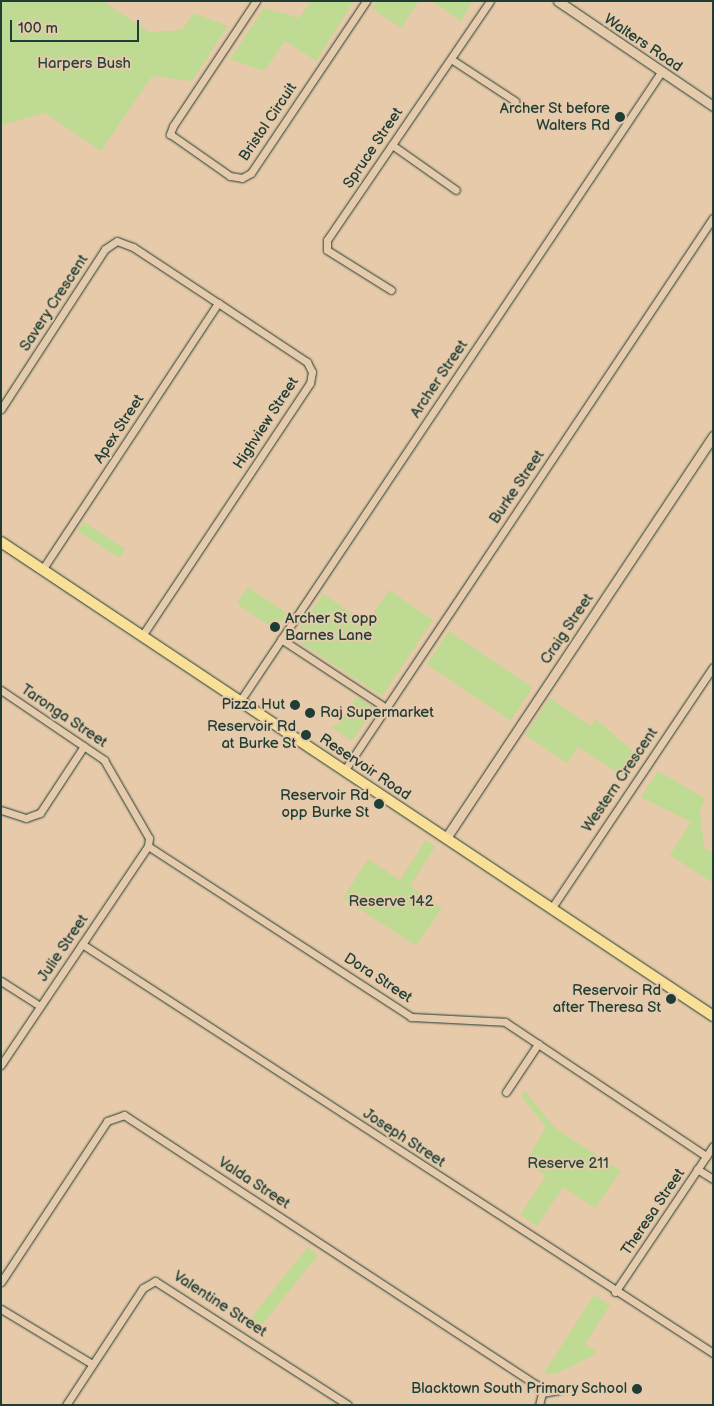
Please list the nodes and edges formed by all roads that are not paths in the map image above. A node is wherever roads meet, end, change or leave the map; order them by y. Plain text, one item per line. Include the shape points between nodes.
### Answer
1 (256, 1) edge
2 (366, 1) edge
3 (490, 1) edge
4 (558, 1) edge
5 (451, 60) junction
6 (660, 72) junction
7 (515, 101) dead end
8 (713, 106) edge
9 (392, 146) junction
10 (456, 190) dead end
11 (713, 218) edge
12 (116, 241) joint
13 (391, 290) dead end
14 (218, 303) junction
15 (1, 409) edge
16 (713, 436) edge
17 (1, 542) edge
18 (42, 570) junction
19 (142, 636) junction
20 (281, 639) junction
21 (713, 667) edge
22 (1, 690) edge
23 (240, 702) junction
24 (386, 708) junction
25 (84, 746) junction
26 (344, 771) junction
27 (1, 810) edge
28 (446, 838) junction
29 (148, 846) junction
30 (551, 909) junction
31 (82, 944) junction
32 (1, 981) edge
33 (40, 1006) junction
34 (713, 1016) edge
35 (538, 1044) junction
36 (1, 1065) edge
37 (506, 1092) dead end
38 (713, 1146) edge
39 (706, 1156) junction
40 (697, 1169) junction
41 (713, 1180) edge
42 (1, 1282) edge
43 (615, 1292) junction
44 (1, 1309) edge
45 (713, 1353) edge
46 (92, 1364) junction
47 (559, 1390) dead end
48 (542, 1393) junction
49 (66, 1405) edge
50 (348, 1405) edge
51 (540, 1405) edge

1 - 2 street, Bristol Circuit via 170,134 230,176 242,178 251,173
3 - 5 street, Spruce Street
4 - 6 street, Walters Road
5 - 7 street
5 - 9 street, Spruce Street
6 - 8 street, Walters Road
6 - 20 street, Archer Street
9 - 10 street
9 - 13 street, Spruce Street via 327,240 327,250
11 - 24 street, Burke Street
12 - 14 street, Highview Street via 133,247
12 - 15 street, Savery Crescent via 105,249
14 - 18 street, Apex Street
14 - 19 street, Highview Street via 307,362 312,372 310,382
16 - 28 street, Craig Street
17 - 18 main road, Reservoir Road
18 - 19 main road, Reservoir Road
19 - 23 main road, Reservoir Road
20 - 23 street, Archer Street
20 - 24 street
21 - 30 street, Western Crescent
22 - 25 street, Taronga Street
23 - 26 main road, Reservoir Road
24 - 26 street, Burke Street
25 - 27 street via 40,813 30,818
25 - 29 street, Taronga Street via 107,764 147,832
26 - 28 main road, Reservoir Road
28 - 30 main road, Reservoir Road
29 - 31 street, Julie Street
29 - 35 street, Dora Street via 413,1018 503,1022
30 - 34 main road, Reservoir Road
31 - 33 street, Julie Street
31 - 43 street, Joseph Street
32 - 33 street
33 - 36 street, Julie Street
35 - 37 street
35 - 39 street, Dora Street
38 - 39 street, Theresa Street
39 - 40 street, Theresa Street
40 - 41 street
40 - 43 street, Theresa Street
42 - 48 street, Valda Street via 107,1121 124,1115 537,1385
43 - 45 street, Joseph Street
44 - 46 street
46 - 49 street, Valentine Street
46 - 50 street, Valentine Street via 142,1288 155,1281
47 - 48 street
48 - 51 street

